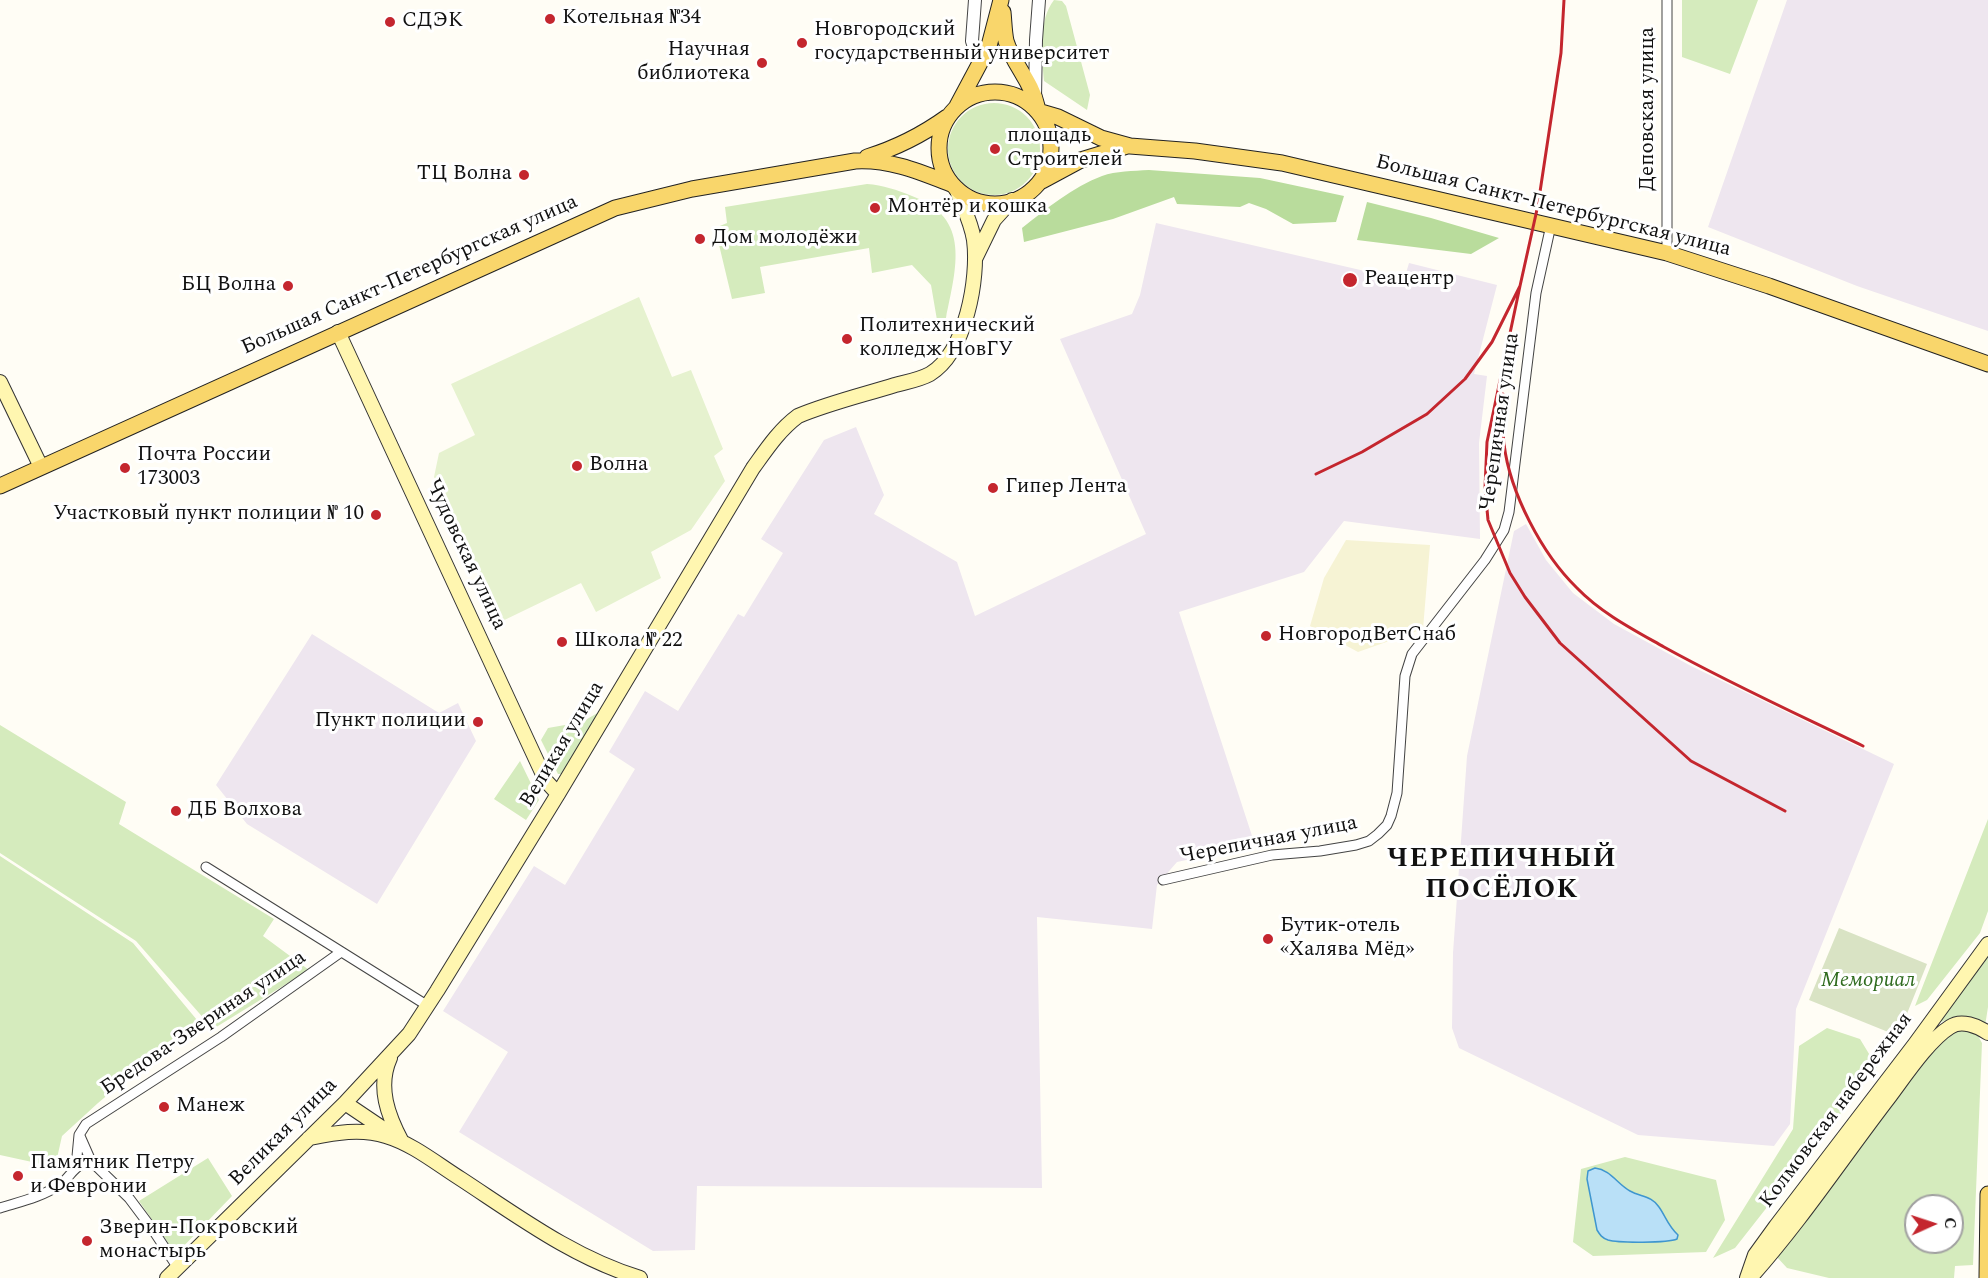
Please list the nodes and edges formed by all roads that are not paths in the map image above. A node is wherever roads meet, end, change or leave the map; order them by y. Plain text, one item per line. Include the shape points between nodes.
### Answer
1 (975, 0) edge
2 (1002, 0) edge
3 (1039, 0) edge
4 (1666, 0) edge
5 (984, 56) junction
6 (1038, 106) junction
7 (953, 111) junction
8 (1130, 146) junction
9 (855, 161) junction
10 (1038, 184) junction
11 (953, 186) junction
12 (1012, 200) junction
13 (1551, 225) junction
14 (1667, 253) junction
15 (975, 259) junction
16 (338, 332) junction
17 (1988, 364) edge
18 (0, 382) edge
19 (41, 467) junction
20 (0, 486) edge
21 (558, 794) junction
22 (206, 867) dead end
23 (1163, 880) dead end
24 (1988, 944) edge
25 (341, 952) junction
26 (428, 1006) junction
27 (1988, 1033) edge
28 (394, 1052) junction
29 (345, 1103) junction
30 (80, 1135) junction
31 (309, 1138) junction
32 (402, 1142) junction
33 (91, 1161) junction
34 (76, 1167) junction
35 (1988, 1194) edge
36 (0, 1208) edge
37 (1987, 1269) edge
38 (172, 1273) edge
39 (640, 1278) edge
40 (1749, 1278) edge
41 (1987, 1278) edge

1 - 5 street via 972,41
2 - 5 main road
2 - 6 main road via 1006,41
3 - 6 street
4 - 14 street, Деповская улица
5 - 7 main road
6 - 7 main road via 1019,96 998,92 978,95
6 - 8 main road, Большая Санкт-Петербургская улица via 1101,138
6 - 10 main road via 1051,134 1052,147 1048,168
7 - 9 main road, Большая Санкт-Петербургская улица via 921,135
7 - 11 main road via 941,131 939,154
8 - 10 main road, Большая Санкт-Петербургская улица via 1081,160
8 - 13 main road, Большая Санкт-Петербургская улица via 1282,163
9 - 11 main road, Большая Санкт-Петербургская улица via 898,165
9 - 16 main road, Большая Санкт-Петербургская улица via 692,189 606,210
10 - 12 main road
11 - 12 main road via 978,201 1000,204
11 - 15 main road via 969,219
12 - 15 main road via 994,220
13 - 14 main road, Большая Санкт-Петербургская улица
13 - 23 street, Черепичная улица via 1536,293 1509,512 1485,560 1412,654 1405,676 1397,793 1387,825 1369,841 1356,845 1272,855
14 - 17 main road, Большая Санкт-Петербургская улица
15 - 21 main road, Великая улица via 963,328 942,364 924,376 798,416 773,441 753,468
16 - 19 main road, Большая Санкт-Петербургская улица
16 - 21 main road, Чудовская улица via 546,781
18 - 19 main road
19 - 20 main road, Большая Санкт-Петербургская улица
21 - 26 main road, Великая улица
22 - 25 street
24 - 40 main road, Колмовская набережная via 1776,1226 1755,1256
25 - 26 street
25 - 30 street, Бредова-Звериная улица via 86,1124
26 - 28 main road, Великая улица
27 - 40 main road, Колмовская набережная via 1960,1023 1939,1036 1779,1246
28 - 29 main road, Великая улица
28 - 32 main road via 386,1066 383,1085 388,1113
29 - 31 main road, Великая улица
29 - 32 main road
30 - 33 street
30 - 34 street
31 - 32 main road via 352,1131
31 - 38 main road, Великая улица
32 - 39 main road via 588,1259
33 - 34 street
33 - 38 street via 129,1198 153,1230
34 - 36 street via 60,1185
35 - 37 main road
37 - 41 main road

